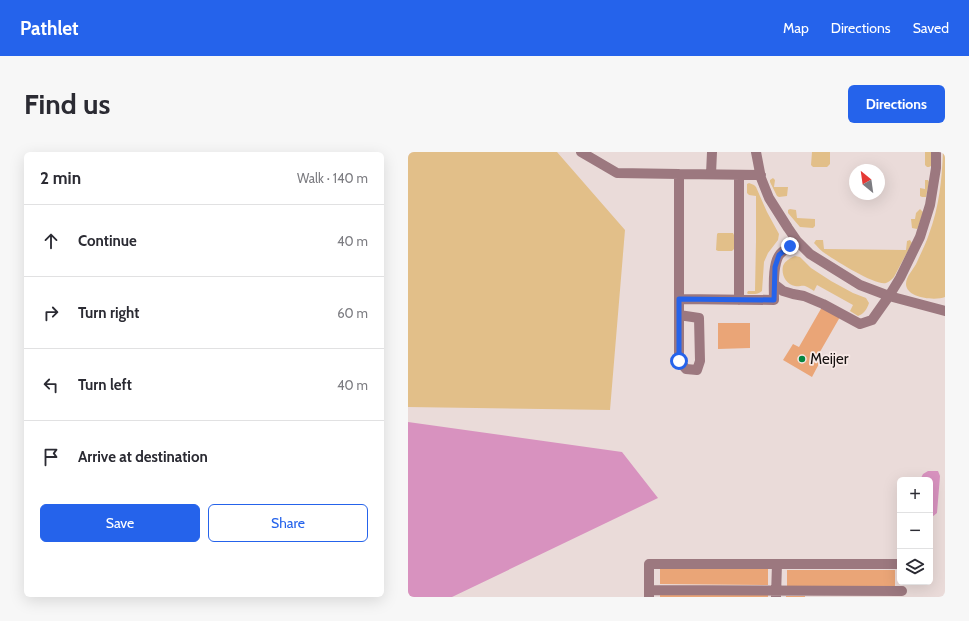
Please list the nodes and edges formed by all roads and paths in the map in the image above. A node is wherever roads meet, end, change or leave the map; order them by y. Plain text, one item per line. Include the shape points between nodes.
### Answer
1 (581, 152) edge
2 (712, 152) edge
3 (756, 152) edge
4 (936, 152) edge
5 (679, 174) junction
6 (712, 174) junction
7 (739, 175) junction
8 (761, 175) junction
9 (797, 241) junction
10 (774, 284) junction
11 (889, 296) junction
12 (679, 299) junction
13 (739, 300) junction
14 (945, 311) edge
15 (679, 315) junction
16 (777, 564) junction
17 (897, 564) edge
18 (902, 590) edge
19 (648, 594) edge
20 (776, 594) edge

1 - 5 lane via 617,173
2 - 6 lane
3 - 8 lane
4 - 11 lane via 931,202 920,237
5 - 6 lane
5 - 12 lane
6 - 7 lane
7 - 8 lane
7 - 13 lane
8 - 9 lane via 769,198
9 - 10 lane via 779,255
9 - 11 lane via 810,254 860,285
10 - 11 lane via 783,291 824,304 860,324 872,320
10 - 13 lane via 774,300
11 - 14 lane
12 - 13 lane
12 - 15 lane
15 - 15 lane via 679,361 686,369 696,370 700,361 699,318
16 - 17 lane
16 - 19 lane via 649,564
16 - 20 lane
18 - 20 lane
19 - 20 lane

